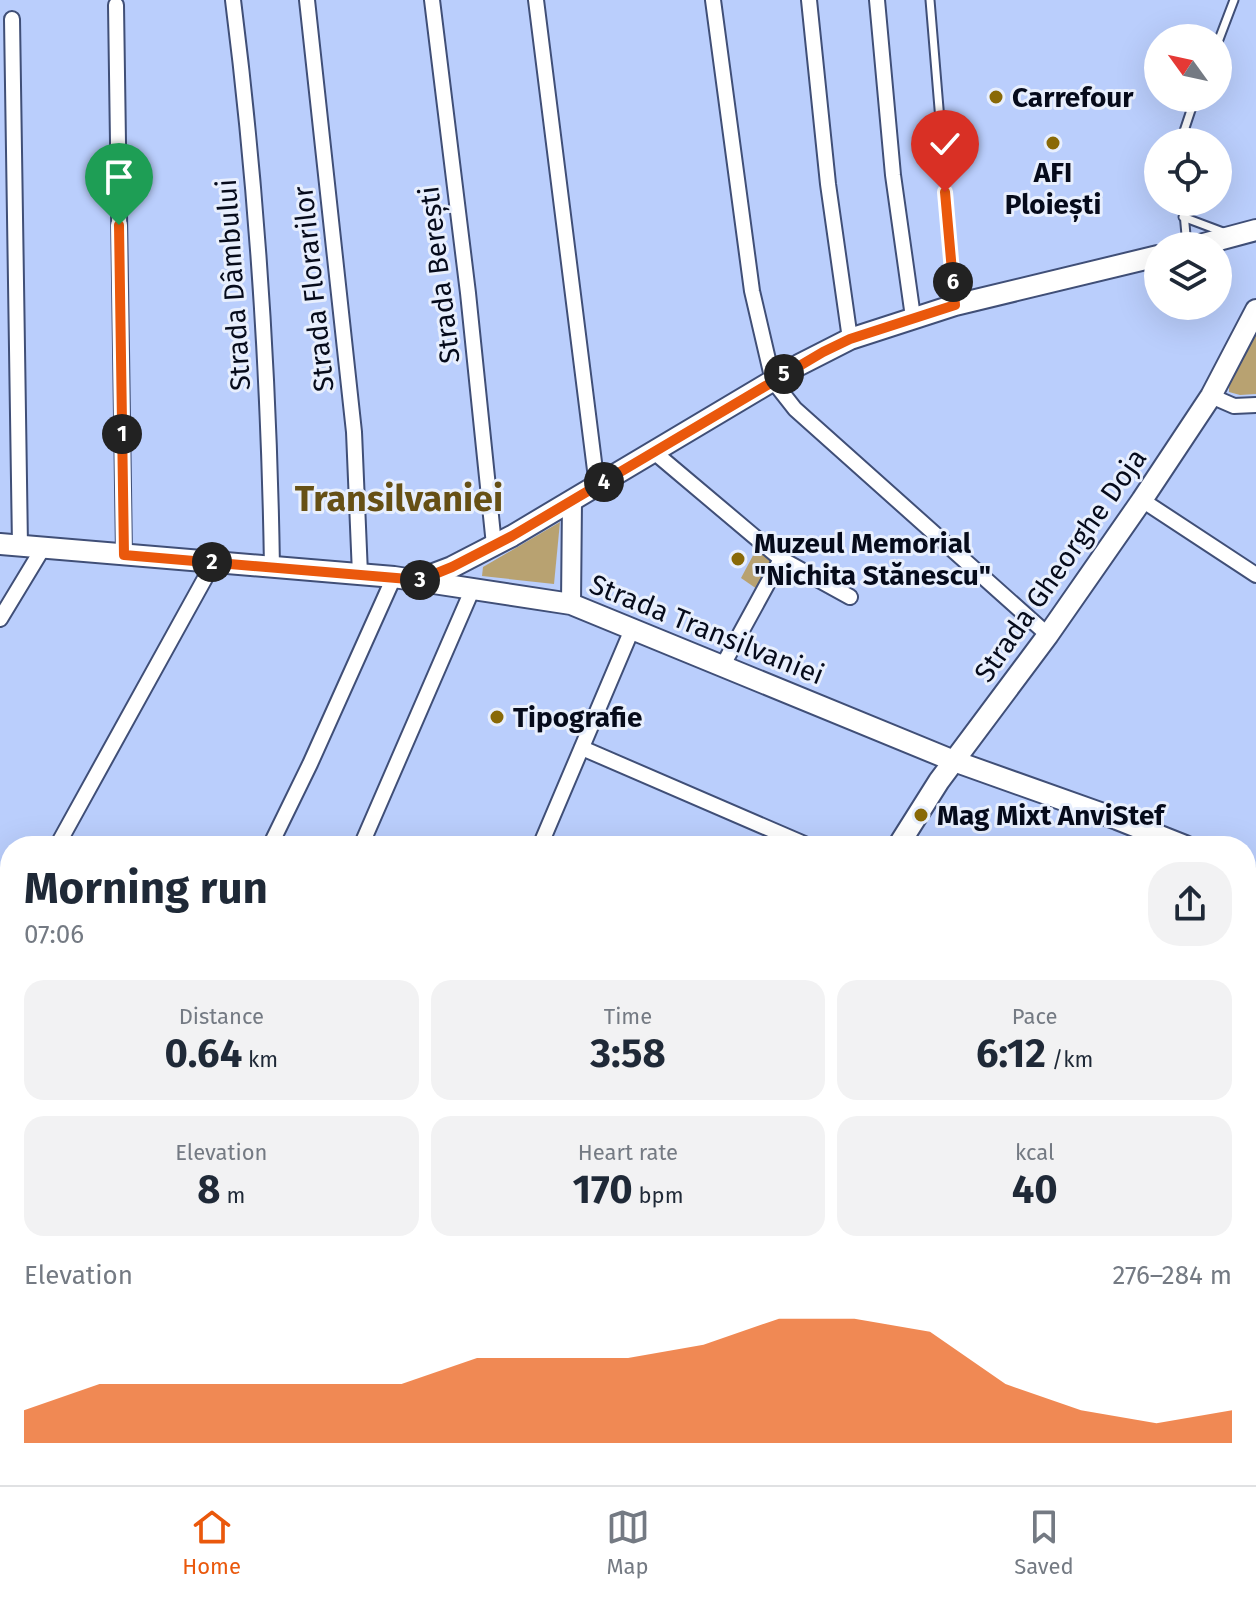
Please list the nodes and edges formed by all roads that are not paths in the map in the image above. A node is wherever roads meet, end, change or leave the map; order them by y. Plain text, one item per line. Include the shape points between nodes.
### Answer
1 (233, 0) edge
2 (307, 0) edge
3 (432, 0) edge
4 (536, 0) edge
5 (713, 0) edge
6 (809, 0) edge
7 (877, 0) edge
8 (930, 0) edge
9 (1234, 0) edge
10 (116, 5) dead end
11 (12, 19) dead end
12 (1225, 24) edge
13 (1183, 217) joint
14 (1185, 232) edge
15 (1246, 232) edge
16 (1144, 259) edge
17 (955, 305) junction
18 (1256, 312) edge
19 (913, 317) junction
20 (850, 339) junction
21 (773, 381) junction
22 (1211, 396) junction
23 (1256, 405) edge
24 (654, 452) junction
25 (597, 486) junction
26 (1142, 500) junction
27 (572, 501) junction
28 (10, 545) edge
29 (494, 545) junction
30 (43, 548) junction
31 (124, 555) junction
32 (781, 559) junction
33 (214, 562) junction
34 (272, 567) junction
35 (360, 574) junction
36 (1256, 575) edge
37 (394, 577) junction
38 (420, 580) junction
39 (473, 588) junction
40 (850, 597) dead end
41 (571, 604) junction
42 (0, 619) edge
43 (633, 627) junction
44 (1048, 635) junction
45 (723, 665) junction
46 (582, 748) junction
47 (954, 761) junction
48 (63, 836) edge
49 (275, 836) edge
50 (365, 836) edge
51 (544, 836) edge
52 (786, 836) edge
53 (905, 836) edge
54 (1160, 836) edge

1 - 34 street, Strada Dâmbului via 261,274
2 - 35 street, Strada Florarilor via 354,432
3 - 29 street, Strada Berești
4 - 25 street
5 - 21 street via 752,291
6 - 20 street
7 - 19 street
8 - 17 lane
9 - 12 lane
10 - 31 street
11 - 28 street
13 - 14 lane
13 - 15 lane via 1215,231
16 - 17 main road
17 - 19 main road
18 - 22 main road, Strada Gheorghe Doja
19 - 20 main road
20 - 21 main road
21 - 24 main road
21 - 44 street via 795,409
22 - 23 street via 1234,406
22 - 26 main road, Strada Gheorghe Doja
24 - 25 main road
24 - 32 street
25 - 27 main road
26 - 36 street
26 - 44 main road, Strada Gheorghe Doja
27 - 29 main road
27 - 41 street
28 - 30 main road, Strada Transilvaniei
29 - 38 main road
30 - 31 main road, Strada Transilvaniei
30 - 42 street
31 - 33 main road, Strada Transilvaniei
32 - 40 street
32 - 45 street
33 - 34 main road, Strada Transilvaniei
33 - 48 street
34 - 35 main road, Strada Transilvaniei
35 - 37 main road, Strada Transilvaniei
37 - 38 main road, Strada Transilvaniei
37 - 49 street
38 - 39 main road, Strada Transilvaniei
39 - 41 main road, Strada Transilvaniei
39 - 50 street
41 - 43 main road, Strada Transilvaniei
43 - 45 main road, Strada Transilvaniei
43 - 46 street
44 - 47 main road, Strada Gheorghe Doja
45 - 47 main road, Strada Transilvaniei
46 - 51 street
46 - 52 street
47 - 53 main road, Strada Gheorghe Doja
47 - 54 main road, Strada Transilvaniei

